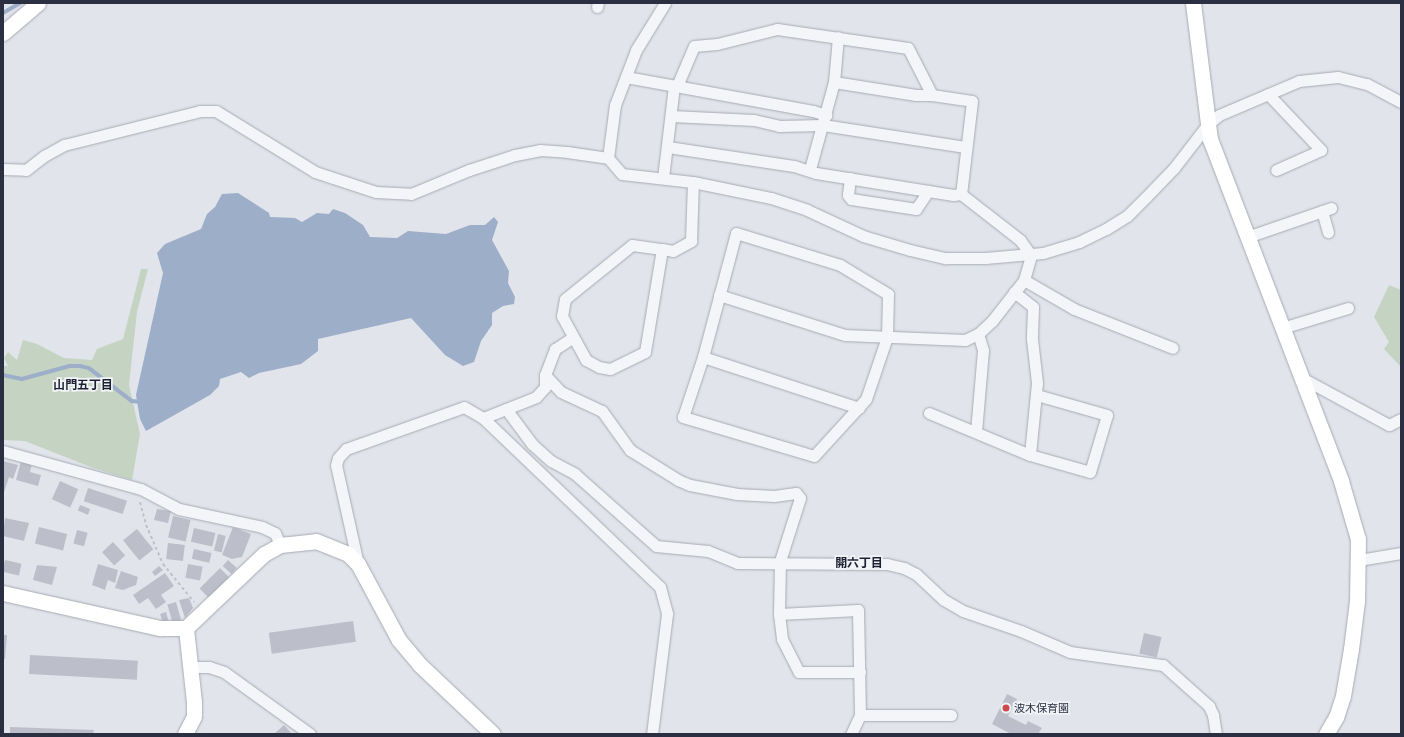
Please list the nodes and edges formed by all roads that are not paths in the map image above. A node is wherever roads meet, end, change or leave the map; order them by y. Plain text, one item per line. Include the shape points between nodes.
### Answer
1 (38, 3) edge
2 (665, 3) edge
3 (1194, 3) edge
4 (3, 33) edge
5 (838, 37) junction
6 (626, 77) junction
7 (834, 82) junction
8 (675, 86) junction
9 (1268, 94) junction
10 (932, 95) junction
11 (1401, 102) edge
12 (671, 116) junction
13 (824, 120) junction
14 (1208, 124) junction
15 (668, 146) junction
16 (965, 147) junction
17 (608, 158) junction
18 (3, 169) edge
19 (810, 170) junction
20 (1276, 170) dead end
21 (663, 178) junction
22 (850, 178) junction
23 (693, 182) junction
24 (928, 191) junction
25 (961, 194) junction
26 (1328, 232) dead end
27 (1247, 237) junction
28 (662, 250) junction
29 (1031, 255) junction
30 (1024, 280) junction
31 (1014, 292) junction
32 (719, 295) junction
33 (1348, 308) dead end
34 (1282, 328) junction
35 (978, 334) junction
36 (887, 337) junction
37 (572, 338) junction
38 (1173, 348) dead end
39 (703, 357) junction
40 (545, 375) junction
41 (1302, 378) junction
42 (1037, 395) junction
43 (859, 408) junction
44 (506, 409) junction
45 (929, 412) dead end
46 (483, 418) junction
47 (1401, 419) edge
48 (976, 432) junction
49 (3, 451) edge
50 (1030, 455) junction
51 (280, 545) junction
52 (1401, 553) edge
53 (1359, 560) junction
54 (780, 561) junction
55 (358, 564) junction
56 (3, 593) edge
57 (779, 614) junction
58 (186, 628) junction
59 (190, 667) junction
60 (860, 672) junction
61 (860, 715) junction
62 (951, 715) dead end
63 (185, 734) edge
64 (310, 734) edge
65 (493, 734) edge
66 (652, 734) edge
67 (852, 734) edge
68 (1216, 734) edge
69 (1326, 734) edge

1 - 4 street
2 - 6 street via 636,50
3 - 14 street
5 - 7 street
5 - 8 street via 776,29 717,44 694,46
5 - 10 street via 908,48
6 - 8 street
6 - 17 street via 614,106
7 - 10 street via 916,95
7 - 13 street
8 - 12 street
8 - 13 street via 814,111
9 - 11 street via 1299,81 1338,77 1367,84
9 - 14 street via 1219,114
9 - 20 street via 1321,150
10 - 16 street via 972,101
12 - 13 street via 709,116 780,126
12 - 15 street
13 - 16 street
13 - 19 street
14 - 27 street via 1210,139
14 - 29 street via 1174,168 1127,216 1079,242
15 - 19 street
15 - 21 street
16 - 25 street
17 - 18 street via 540,150 491,162 411,194 387,194 315,172 232,119 216,111 200,111 64,145 26,170
17 - 21 street via 622,174
19 - 22 street
21 - 23 street
22 - 24 street
22 - 24 street via 848,195 851,199 916,209
23 - 28 street via 691,241 673,251
23 - 29 street via 771,198 807,210 863,236 946,258
24 - 25 street
25 - 29 street via 1020,240
26 - 27 street via 1326,209
27 - 34 street
28 - 37 street via 632,245 565,299 562,316
28 - 37 street via 645,352 610,369 599,367 586,360
29 - 30 street
30 - 31 street
30 - 38 street via 1074,309
31 - 35 street via 992,322
31 - 42 street via 1033,307
32 - 36 street via 845,335
32 - 36 street via 736,233 840,265 888,294
32 - 39 street
33 - 34 street
34 - 41 street
35 - 36 street via 965,340
35 - 48 street via 983,350
36 - 43 street via 866,399
37 - 40 street via 555,349
39 - 43 street
39 - 43 street via 683,417 814,456
40 - 44 street via 545,387 536,397
40 - 54 street via 560,392 602,411 630,450 678,480 737,494 774,496 796,493 800,498
41 - 47 street via 1389,425
41 - 53 street via 1352,514
42 - 50 street
42 - 50 street via 1107,415 1090,472
44 - 46 street
44 - 54 street via 532,444 551,461 575,474 656,546 708,551 737,563
45 - 48 street
46 - 55 street via 464,407 346,449 338,458 336,465
46 - 66 street via 660,587 667,614
48 - 50 street
49 - 51 street via 141,489 179,509 262,527 275,533
51 - 55 street via 316,541 348,554
51 - 58 street via 250,565
52 - 53 street
53 - 69 street via 1355,615 1343,696 1336,717
54 - 57 street
54 - 68 street via 887,564 904,568 916,574 944,600 963,611 1021,631 1070,652 1163,665 1209,706
55 - 65 street via 399,640 420,665
56 - 58 street via 160,628
57 - 60 street via 782,639 799,672
57 - 60 street via 858,610
58 - 59 street
59 - 63 street via 194,716
59 - 64 street via 209,667 224,672
60 - 61 street
61 - 62 street
61 - 67 street

